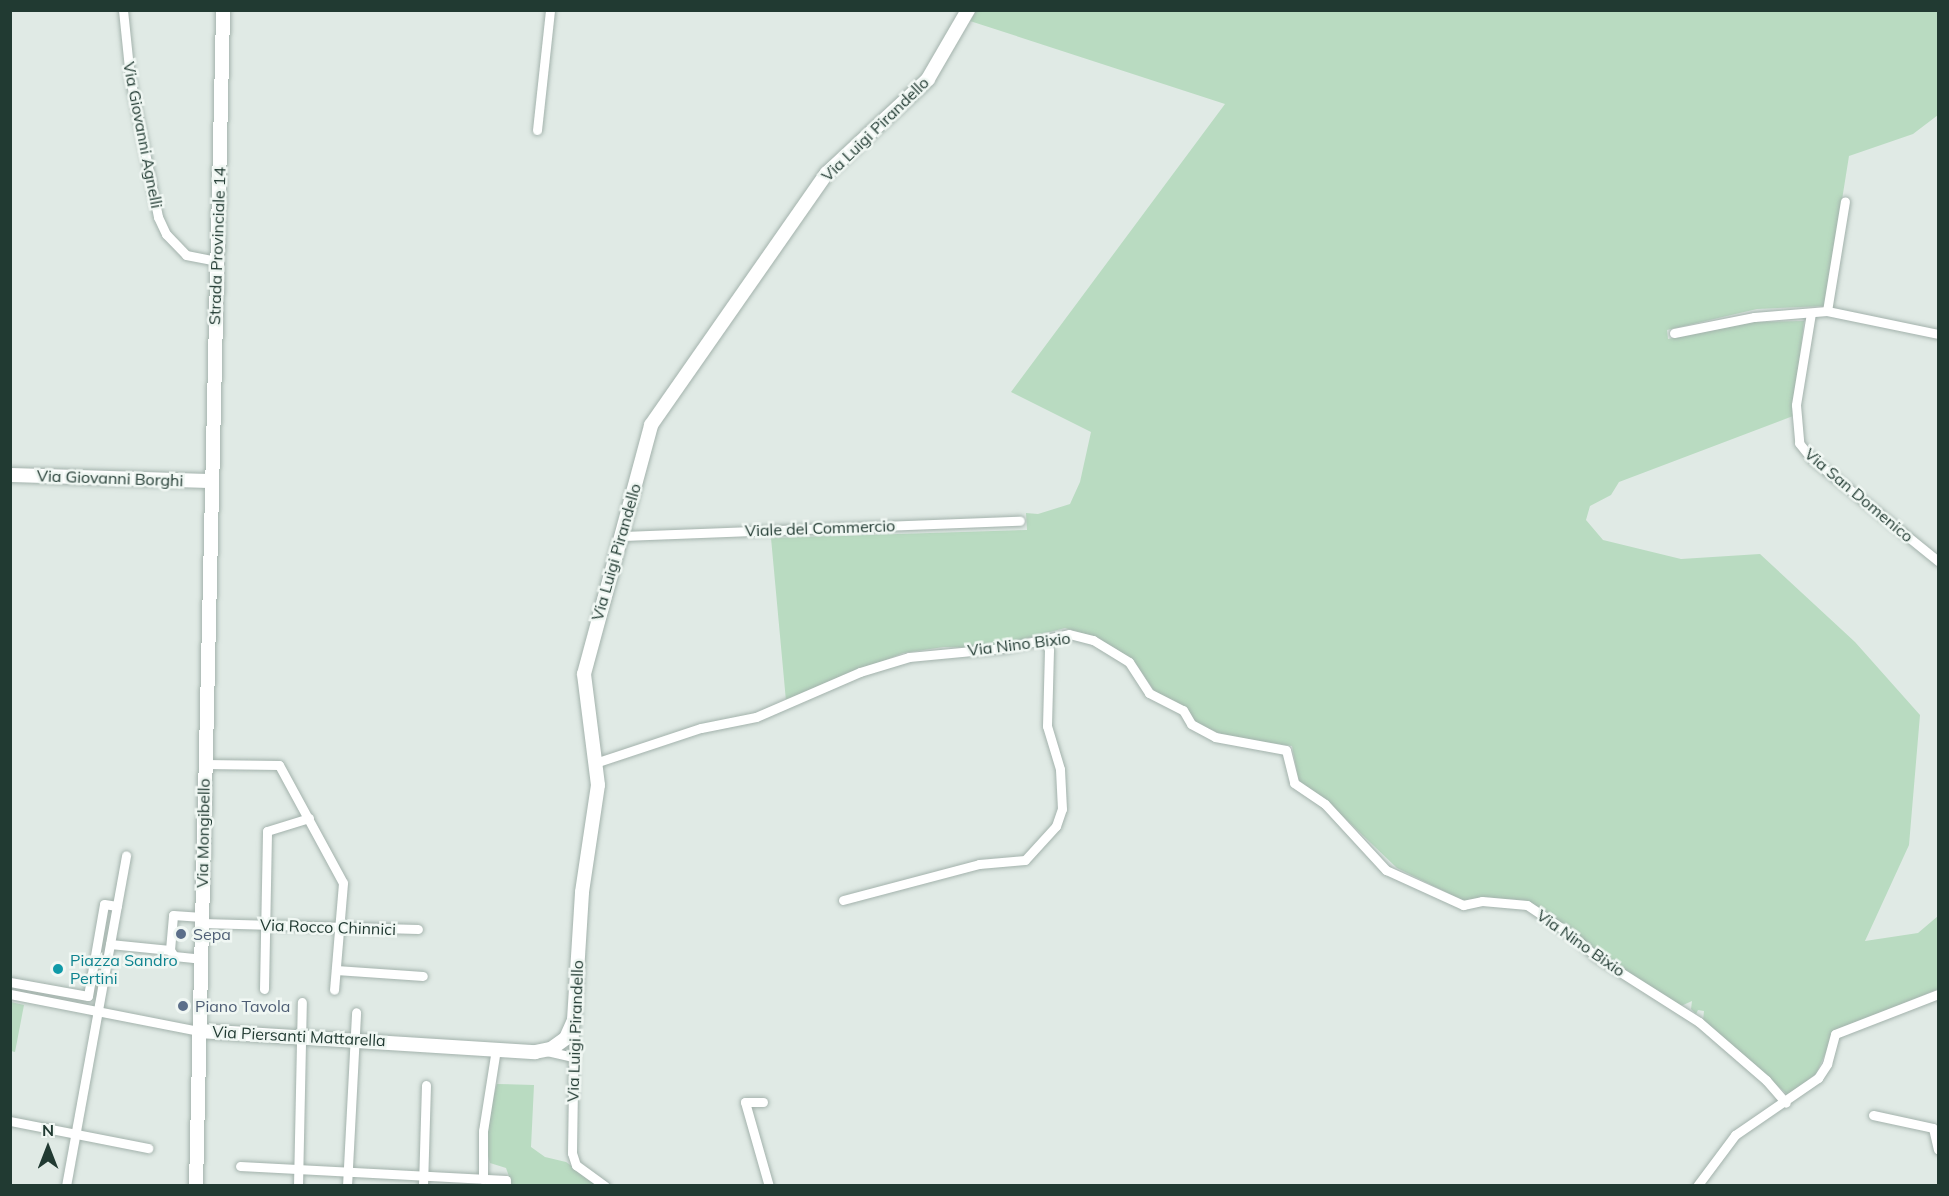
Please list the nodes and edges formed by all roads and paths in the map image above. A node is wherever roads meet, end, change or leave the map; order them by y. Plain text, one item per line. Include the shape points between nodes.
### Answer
1 (123, 10) edge
2 (223, 10) edge
3 (550, 10) edge
4 (968, 10) edge
5 (537, 130) dead end
6 (1845, 201) dead end
7 (217, 261) junction
8 (1827, 311) junction
9 (1811, 313) junction
10 (1674, 333) dead end
11 (1938, 334) edge
12 (10, 475) edge
13 (210, 481) junction
14 (1020, 521) dead end
15 (621, 536) junction
16 (1938, 561) edge
17 (1045, 639) junction
18 (598, 762) junction
19 (204, 764) junction
20 (309, 819) junction
21 (126, 855) dead end
22 (843, 900) dead end
23 (117, 906) junction
24 (202, 920) junction
25 (265, 925) junction
26 (340, 927) junction
27 (418, 929) dead end
28 (110, 944) junction
29 (170, 950) junction
30 (201, 959) junction
31 (336, 970) junction
32 (423, 976) dead end
33 (10, 982) edge
34 (264, 989) dead end
35 (334, 990) dead end
36 (10, 994) edge
37 (1938, 994) edge
38 (302, 1002) dead end
39 (98, 1010) junction
40 (356, 1012) dead end
41 (574, 1020) junction
42 (199, 1031) junction
43 (300, 1036) junction
44 (354, 1039) junction
45 (496, 1049) junction
46 (544, 1050) junction
47 (574, 1057) junction
48 (426, 1084) dead end
49 (763, 1102) dead end
50 (1786, 1103) junction
51 (1873, 1115) dead end
52 (10, 1121) edge
53 (75, 1134) junction
54 (148, 1148) dead end
55 (1938, 1149) edge
56 (240, 1166) dead end
57 (298, 1169) junction
58 (348, 1172) junction
59 (483, 1179) junction
60 (423, 1180) edge
61 (506, 1183) edge
62 (66, 1185) edge
63 (196, 1185) edge
64 (298, 1185) edge
65 (347, 1185) edge
66 (605, 1185) edge
67 (769, 1185) edge
68 (1699, 1185) edge

1 - 7 street, Via Giovanni Agnelli via 130,78 158,217 166,234 186,255
2 - 7 street, Strada Provinciale 14
3 - 5 street
4 - 15 street, Via Luigi Pirandello via 928,79 827,174 665,403 651,425
6 - 8 street
7 - 13 street, Strada Provinciale 14
8 - 9 street
8 - 11 street
9 - 10 street via 1755,317
9 - 16 street, Via San Domenico via 1796,405 1799,443 1812,459
12 - 13 street, Via Giovanni Borghi
13 - 19 street, Via Mongibello
14 - 15 street, Viale del Commercio
15 - 18 street, Via Luigi Pirandello via 584,674
17 - 18 street, Via Nino Bixio via 990,650 909,657 860,672 771,712 701,728
17 - 22 street via 1049,650 1047,726 1060,769 1062,809 1056,826 1025,860 980,864
17 - 50 street, Via Nino Bixio via 1069,634 1093,640 1129,662 1149,693 1183,711 1191,723 1215,737 1286,750 1294,783 1325,804 1386,870 1463,905 1482,901 1527,905 1595,956 1699,1022 1766,1080
18 - 41 street, Via Luigi Pirandello via 596,805 582,892
19 - 20 street via 279,765
19 - 24 street, Via Mongibello
20 - 25 street via 267,831
20 - 26 street via 343,883
21 - 23 street
23 - 28 street
23 - 33 street via 104,904 88,996
24 - 25 street, Via Rocco Chinnici
24 - 29 street, Via Rocco Chinnici via 173,915
24 - 30 street, Via Mongibello
25 - 26 street, Via Rocco Chinnici
25 - 34 street
26 - 27 street, Via Rocco Chinnici
26 - 31 street
28 - 29 street
28 - 39 street
29 - 30 street via 174,956
30 - 42 street, Via Mongibello
31 - 32 street
31 - 35 street
36 - 39 street, Via Piersanti Mattarella
37 - 50 street via 1835,1035 1827,1064 1818,1078
38 - 43 street
39 - 42 street, Via Piersanti Mattarella
39 - 53 street
40 - 44 street
41 - 46 street via 566,1038
41 - 47 street, Via Luigi Pirandello
42 - 43 street, Via Piersanti Mattarella
42 - 63 street, Via Mongibello
43 - 44 street, Via Piersanti Mattarella
43 - 57 street
44 - 45 street, Via Piersanti Mattarella
44 - 58 street
45 - 46 street, Via Piersanti Mattarella
45 - 59 street via 483,1131
46 - 47 street
47 - 66 street, Via Luigi Pirandello via 572,1153 576,1165
48 - 60 street
49 - 67 street via 745,1102
50 - 68 street via 1735,1135
51 - 55 street via 1933,1128
52 - 53 street
53 - 54 street
53 - 62 street
56 - 57 street
57 - 58 street
57 - 64 street
58 - 60 street
58 - 65 street
59 - 60 street
59 - 61 street

